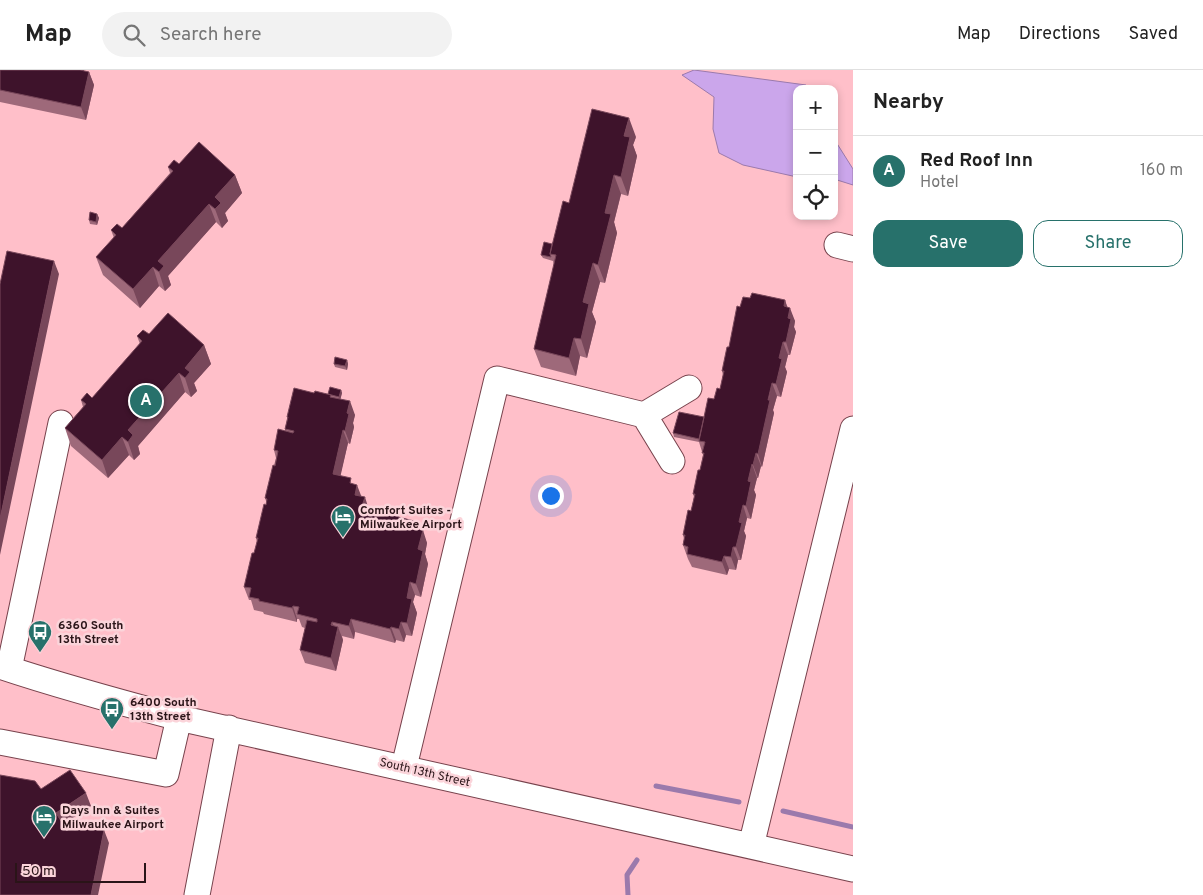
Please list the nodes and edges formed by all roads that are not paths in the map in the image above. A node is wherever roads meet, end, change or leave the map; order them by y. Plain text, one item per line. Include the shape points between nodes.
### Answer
1 (690, 388) dead end
2 (644, 416) junction
3 (61, 423) dead end
4 (853, 429) edge
5 (672, 461) dead end
6 (4, 668) edge
7 (179, 718) junction
8 (229, 728) junction
9 (0, 742) edge
10 (404, 768) junction
11 (751, 846) junction
12 (853, 869) edge
13 (197, 895) edge

1 - 2 street
2 - 5 street
2 - 10 street via 496,379
3 - 6 street
4 - 11 street
6 - 7 street, South 13th Street
7 - 8 street, South 13th Street
7 - 9 street via 166,774
8 - 10 street, South 13th Street
8 - 13 street
10 - 11 street, South 13th Street
11 - 12 street, South 13th Street

